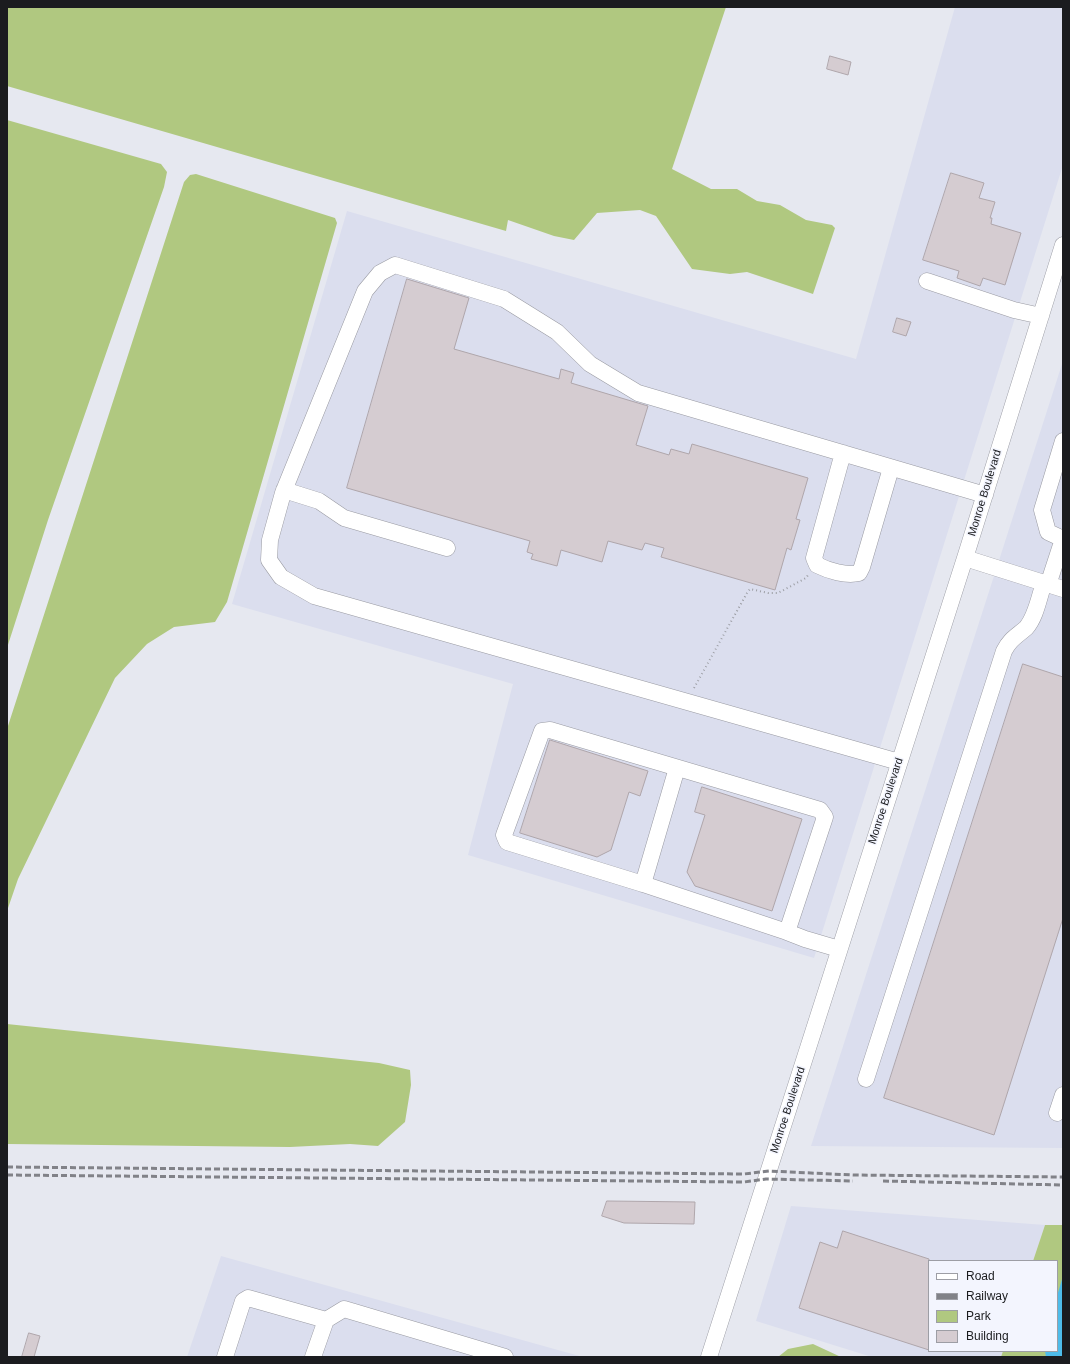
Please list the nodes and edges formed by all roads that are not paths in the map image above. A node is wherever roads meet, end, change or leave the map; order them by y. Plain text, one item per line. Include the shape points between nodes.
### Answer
1 (1063, 245) edge
2 (927, 282) dead end
3 (1041, 316) junction
4 (1063, 441) edge
5 (843, 453) junction
6 (891, 468) junction
7 (284, 490) junction
8 (985, 495) junction
9 (1063, 539) edge
10 (447, 548) dead end
11 (965, 558) junction
12 (1052, 586) edge
13 (899, 762) junction
14 (678, 768) junction
15 (642, 884) junction
16 (787, 932) junction
17 (839, 949) junction
18 (866, 1079) dead end
19 (1063, 1095) edge
20 (1057, 1114) dead end
21 (326, 1320) junction
22 (225, 1357) edge
23 (313, 1357) edge
24 (505, 1357) edge
25 (709, 1357) edge

1 - 3 street, Monroe Boulevard
2 - 3 street
3 - 8 street, Monroe Boulevard
4 - 9 street via 1042,510 1048,532
5 - 6 street
5 - 6 street via 814,558 817,565 824,568 851,575 859,573
5 - 7 street via 638,393 590,364 557,332 504,298 395,265 380,272 365,291
6 - 8 street
7 - 10 street via 319,501 344,518
7 - 13 street via 270,540 268,560 281,577 314,596
8 - 11 street, Monroe Boulevard
9 - 12 street
11 - 12 street
11 - 13 street, Monroe Boulevard
12 - 18 street via 1026,627 1008,643 1004,651
13 - 17 street, Monroe Boulevard
14 - 15 street
14 - 15 street via 550,730 542,731 504,836 506,842
14 - 16 street via 820,810 825,817
15 - 16 street
16 - 17 street
17 - 25 street, Monroe Boulevard
19 - 20 street
21 - 22 street via 248,1298 243,1301
21 - 23 street
21 - 24 street via 344,1309

